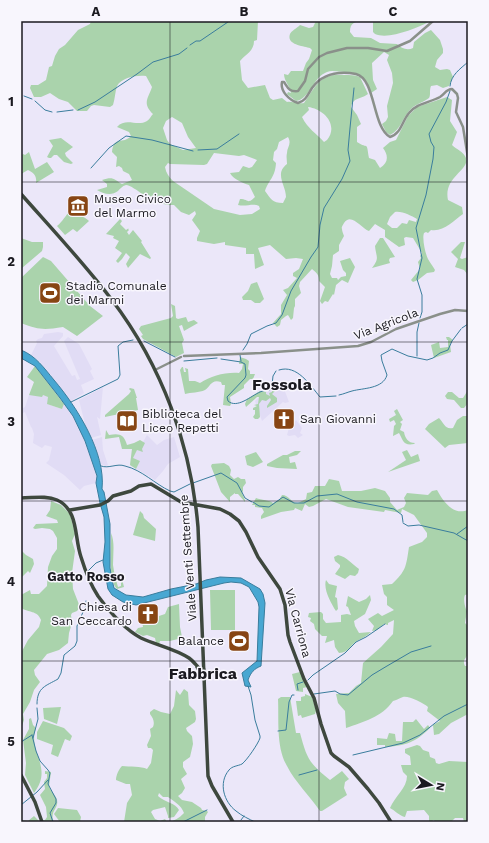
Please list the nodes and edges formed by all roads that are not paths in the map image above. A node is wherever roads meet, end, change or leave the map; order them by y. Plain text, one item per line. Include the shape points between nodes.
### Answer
1 (381, 21) edge
2 (409, 21) edge
3 (433, 21) edge
4 (468, 160) edge
5 (468, 172) edge
6 (21, 194) edge
7 (468, 311) edge
8 (155, 370) junction
9 (21, 498) edge
10 (196, 505) junction
11 (70, 510) junction
12 (196, 664) junction
13 (204, 667) junction
14 (204, 677) junction
15 (21, 775) edge
16 (42, 822) edge
17 (233, 822) edge
18 (390, 822) edge

1 - 2 street
3 - 4 street via 410,41 386,51 347,48 323,55 308,69 305,81 298,91 290,91 284,82 281,84 287,96 298,103 305,99 313,86 329,74 360,76 364,78 384,132 390,137 400,129 413,108 452,89 458,98 456,112 463,127
4 - 5 street
6 - 8 main road, Viale Venti Settembre via 102,287 135,334
7 - 8 street, Via Agricola via 444,312 358,346 180,358
8 - 10 main road, Viale Venti Settembre via 184,447
9 - 11 main road via 42,497 58,500
10 - 11 main road, Via Carriona via 174,499 152,484 138,486 131,492 113,496 100,505
10 - 13 main road, Viale Venti Settembre
10 - 18 main road, Via Carriona via 220,509 230,514 246,532 258,557 278,586 285,605 290,642 314,698 331,752 349,767 368,789
11 - 12 main road via 80,556 93,588 103,602 123,625 137,636 184,655
12 - 13 main road via 200,669
12 - 14 main road
13 - 14 main road, Viale Venti Settembre
14 - 17 main road, Viale Venti Settembre via 208,776
15 - 16 main road

